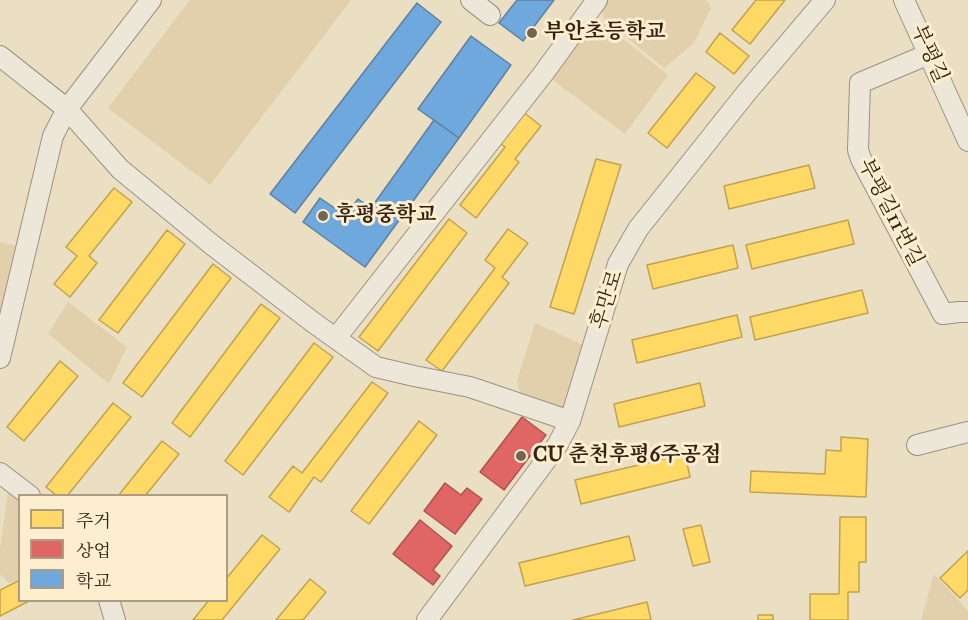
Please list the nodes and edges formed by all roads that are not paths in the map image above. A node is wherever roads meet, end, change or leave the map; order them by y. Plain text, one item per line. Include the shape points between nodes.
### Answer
1 (151, 0) edge
2 (471, 0) edge
3 (597, 0) edge
4 (825, 0) edge
5 (904, 0) edge
6 (490, 15) dead end
7 (928, 54) junction
8 (0, 56) edge
9 (67, 109) junction
10 (968, 141) edge
11 (968, 312) edge
12 (336, 338) junction
13 (0, 358) edge
14 (570, 421) junction
15 (968, 432) edge
16 (917, 445) dead end
17 (0, 473) edge
18 (29, 494) edge
19 (110, 602) edge
20 (116, 620) edge
21 (427, 620) edge

1 - 9 street
2 - 6 street
3 - 12 street
4 - 14 street, 후만로 via 638,229 618,264
5 - 7 street, 부평길
7 - 10 street, 부평길
7 - 11 street, 부평길11번길 via 860,83 858,150 943,314
8 - 9 street
9 - 12 street via 120,169
9 - 13 street via 53,136
12 - 14 street via 376,367 470,387
14 - 21 street, 후만로 via 558,444
15 - 16 street
17 - 18 street
19 - 20 street

